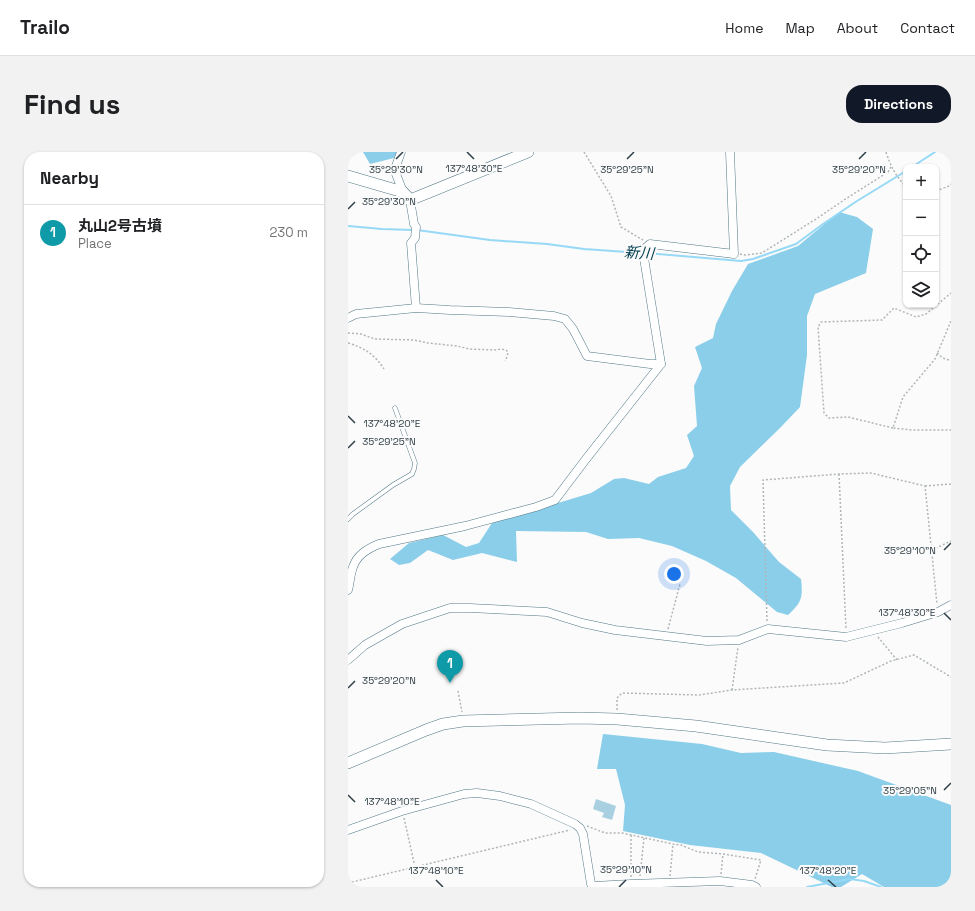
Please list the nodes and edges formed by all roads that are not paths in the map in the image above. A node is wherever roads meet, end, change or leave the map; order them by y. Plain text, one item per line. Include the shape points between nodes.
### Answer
1 (401, 152) edge
2 (528, 152) edge
3 (730, 152) edge
4 (348, 176) edge
5 (406, 196) junction
6 (416, 308) junction
7 (348, 318) edge
8 (661, 364) junction
9 (395, 408) dead end
10 (348, 519) edge
11 (348, 590) edge
12 (951, 605) edge
13 (348, 660) edge
14 (951, 744) edge
15 (348, 763) edge
16 (348, 830) edge
17 (754, 886) edge

1 - 5 street via 395,169
2 - 5 street
3 - 8 street via 734,254 648,246 644,258
4 - 5 street
5 - 6 street via 416,231 411,242
6 - 7 street via 356,314
6 - 8 street via 554,316 565,319 573,329 586,356
8 - 11 street via 555,500 472,524 368,548 356,560
9 - 10 lane via 415,463 412,474 392,485
12 - 13 street via 938,612 846,637 768,629 739,640 707,641 608,628 547,612 450,608 402,624 365,645
14 - 15 street via 885,748 827,745 696,726 617,719 463,721 426,730
16 - 17 street via 402,811 464,794 500,796 531,804 580,828 590,884 594,886 720,882

